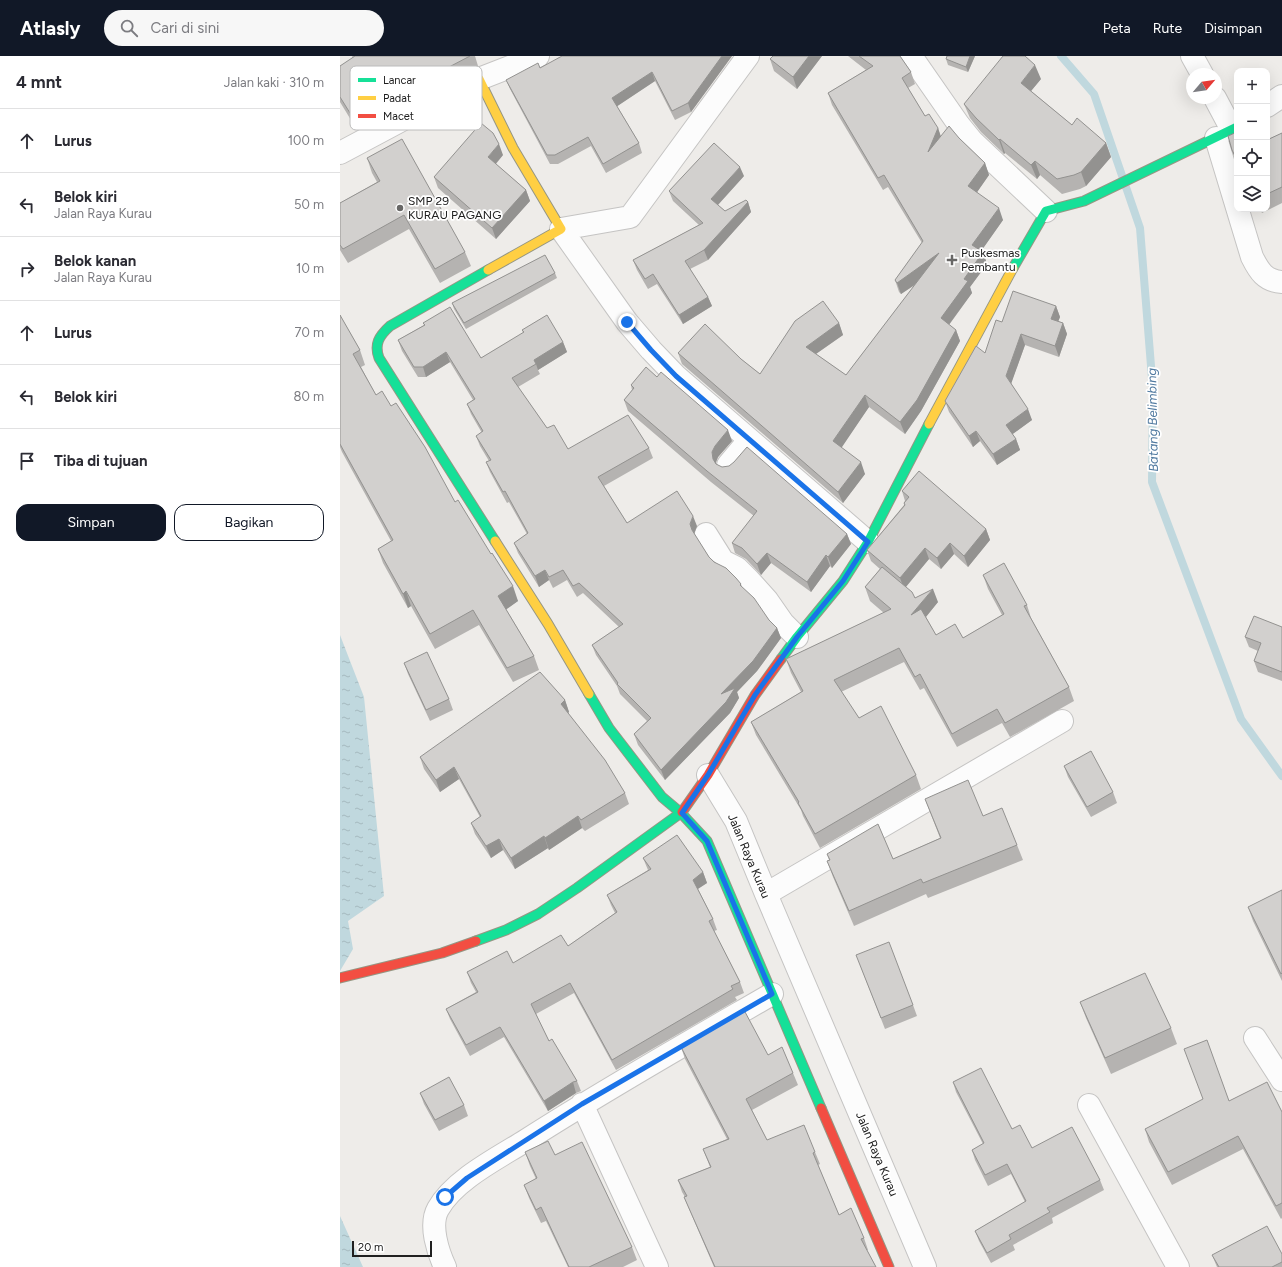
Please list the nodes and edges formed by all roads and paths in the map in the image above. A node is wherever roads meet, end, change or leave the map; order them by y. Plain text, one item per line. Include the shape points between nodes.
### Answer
1 (538, 56) edge
2 (748, 56) edge
3 (911, 56) edge
4 (1192, 56) edge
5 (1199, 68) edge
6 (482, 78) edge
7 (482, 85) edge
8 (1282, 96) edge
9 (1217, 104) edge
10 (1270, 104) edge
11 (383, 130) edge
12 (1228, 132) edge
13 (340, 153) edge
14 (1046, 211) junction
15 (561, 229) junction
16 (1282, 282) edge
17 (749, 440) junction
18 (728, 465) edge
19 (706, 534) dead end
20 (868, 542) junction
21 (797, 637) junction
22 (1062, 721) dead end
23 (708, 775) junction
24 (682, 813) junction
25 (766, 894) junction
26 (340, 978) edge
27 (772, 994) junction
28 (1255, 1038) dead end
29 (1282, 1080) edge
30 (582, 1104) junction
31 (1089, 1105) dead end
32 (445, 1267) edge
33 (657, 1267) edge
34 (889, 1267) edge
35 (925, 1267) edge
36 (1178, 1267) edge

1 - 6 street
2 - 15 street via 630,217
3 - 14 street via 972,141
4 - 5 street
7 - 15 street via 513,148
8 - 10 street
9 - 12 street
11 - 13 street
12 - 14 street via 1084,201
12 - 16 street via 1252,257 1262,275
14 - 20 street via 1004,283
15 - 17 street via 627,322 651,350 676,376
15 - 24 street via 390,326 377,339 376,351 548,624 609,728 662,797
17 - 18 street
17 - 20 street
19 - 21 street via 723,561 737,568 749,580
20 - 21 street via 843,581
21 - 23 street via 755,695
22 - 25 street
23 - 24 street
23 - 25 street, Jalan Raya Kurau via 736,820
24 - 26 street via 538,914 506,930 442,953
24 - 27 street via 707,841
25 - 35 street, Jalan Raya Kurau
27 - 30 street
27 - 34 street
28 - 29 street
30 - 32 street via 467,1178 445,1197 437,1210 434,1224 436,1241
30 - 33 street
31 - 36 street

